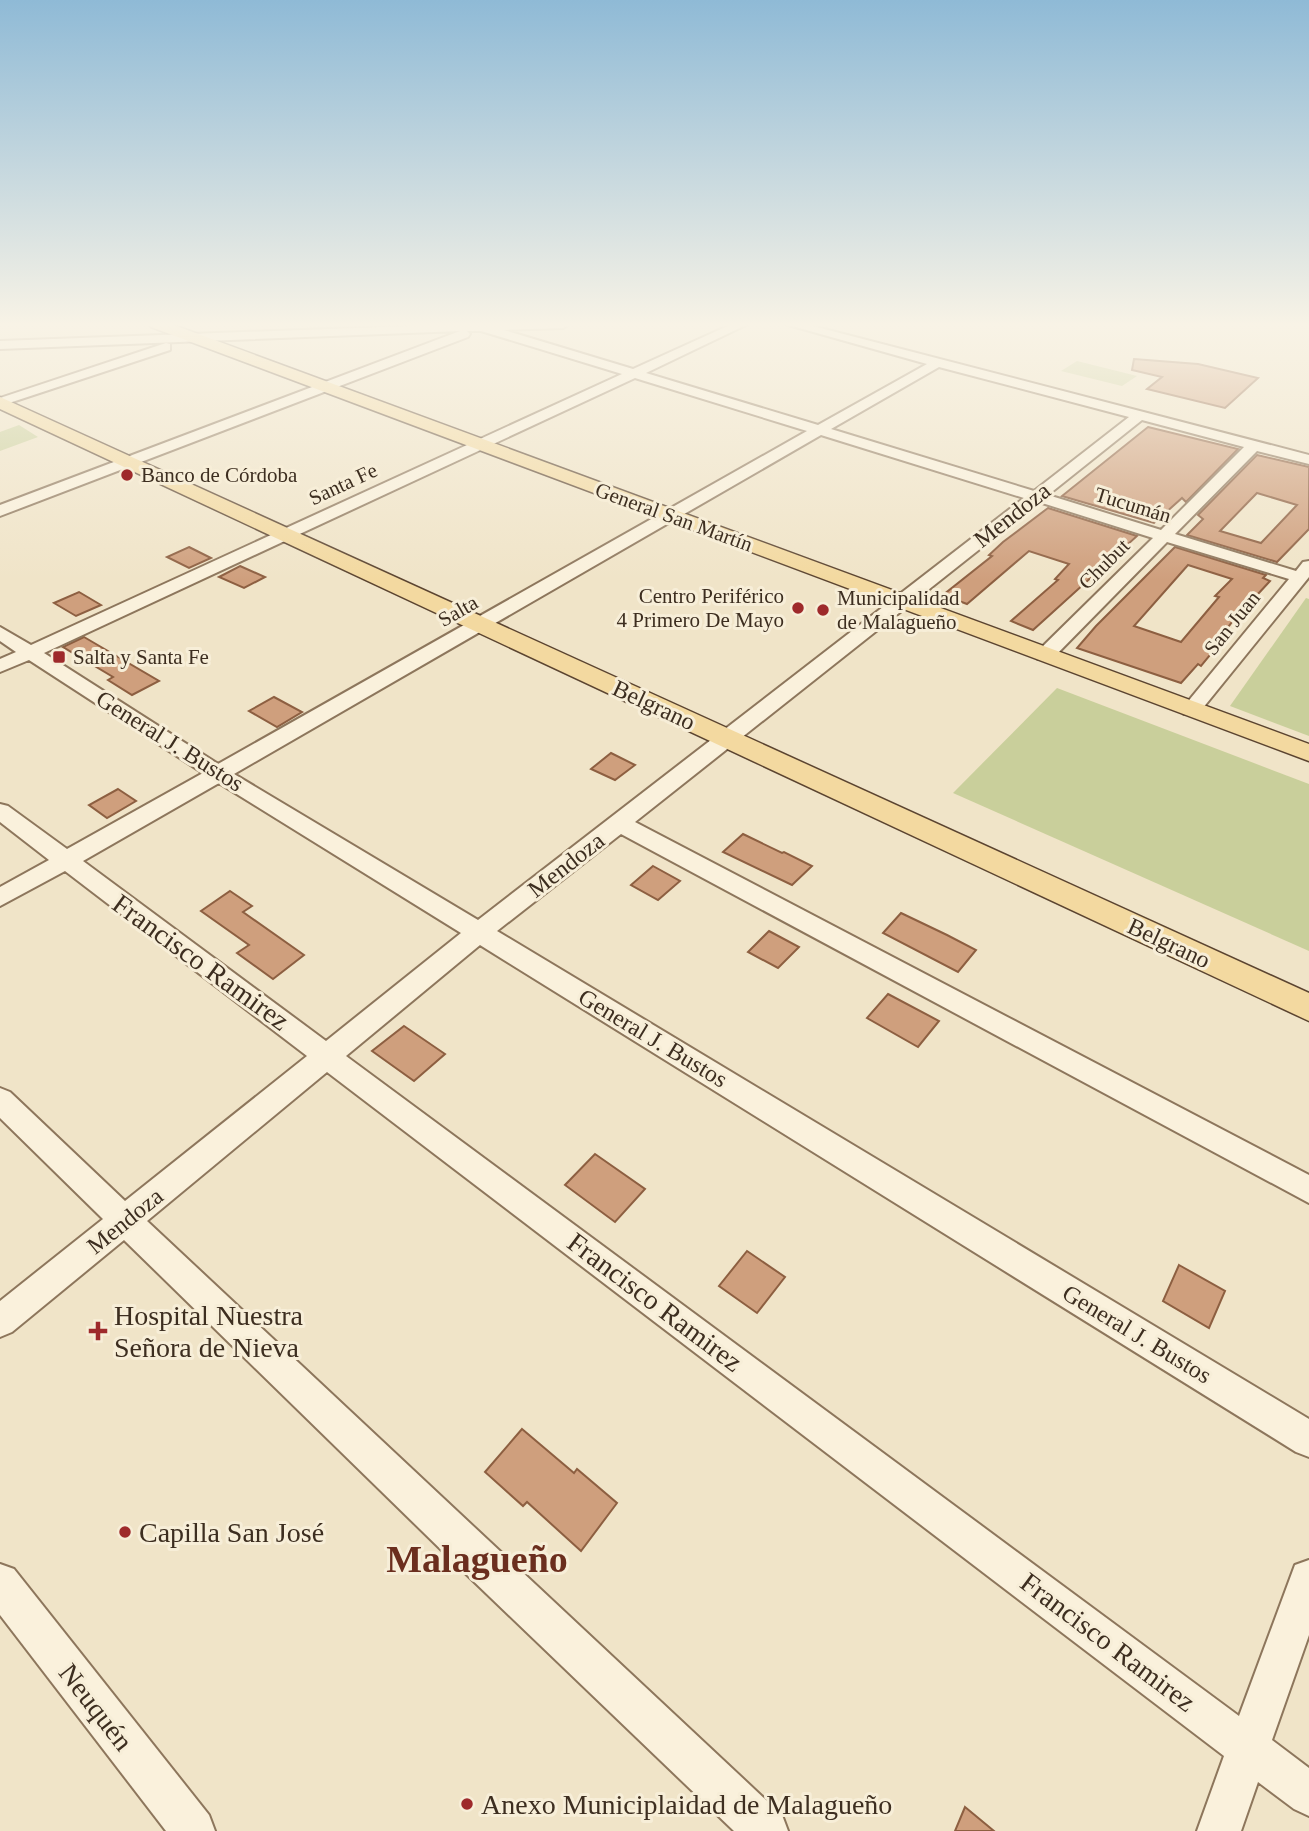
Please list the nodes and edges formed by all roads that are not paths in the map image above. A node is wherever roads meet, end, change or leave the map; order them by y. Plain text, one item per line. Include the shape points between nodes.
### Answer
1 (16, 409) edge
2 (267, 409) edge
3 (387, 409) edge
4 (556, 409) edge
5 (750, 409) edge
6 (854, 409) edge
7 (1114, 409) edge
8 (1139, 416) junction
9 (817, 430) junction
10 (480, 444) junction
11 (1254, 446) junction
12 (1309, 460) edge
13 (130, 462) junction
14 (1035, 497) junction
15 (0, 511) edge
16 (671, 516) junction
17 (287, 533) junction
18 (1163, 537) junction
19 (1304, 571) edge
20 (902, 601) junction
21 (481, 625) junction
22 (0, 633) edge
23 (30, 653) junction
24 (1045, 655) junction
25 (0, 666) edge
26 (1191, 710) junction
27 (727, 740) junction
28 (1309, 752) edge
29 (218, 773) junction
30 (0, 811) edge
31 (618, 824) junction
32 (64, 861) junction
33 (0, 898) edge
34 (480, 932) junction
35 (1309, 1007) edge
36 (328, 1056) junction
37 (0, 1100) edge
38 (1309, 1190) edge
39 (126, 1220) junction
40 (0, 1321) edge
41 (1309, 1439) edge
42 (1309, 1578) edge
43 (0, 1583) edge
44 (1248, 1748) junction
45 (1309, 1794) edge
46 (193, 1831) edge
47 (766, 1831) edge
48 (1219, 1831) edge

1 - 13 main road, Belgrano
2 - 13 street
3 - 10 main road, General San Martín
4 - 10 street, Santa Fe
5 - 9 street, Tucumán
6 - 9 street, Salta
7 - 8 street
8 - 11 street
8 - 14 street, Mendoza
9 - 14 street, Tucumán
9 - 16 street, Salta
10 - 16 main road, General San Martín
10 - 17 street, Santa Fe
11 - 12 street
11 - 18 street, Chubut
13 - 15 street
13 - 17 main road, Belgrano
14 - 18 street, Tucumán
14 - 20 street, Mendoza
16 - 20 main road, General San Martín
16 - 21 street, Salta
17 - 21 main road, Belgrano
17 - 23 street, Santa Fe
18 - 19 street, Tucumán
18 - 24 street, Chubut
19 - 26 street, San Juan
20 - 24 main road, General San Martín
20 - 27 street, Mendoza
21 - 27 main road, Belgrano
21 - 29 street, Salta
22 - 23 street, General J. Bustos
23 - 25 street, Santa Fe
23 - 29 street, General J. Bustos
24 - 26 main road, General San Martín
26 - 28 main road, General San Martín
27 - 31 street, Mendoza
27 - 35 main road, Belgrano
29 - 32 street, Salta
29 - 34 street, General J. Bustos
30 - 32 street, Francisco Ramirez
31 - 34 street, Mendoza
31 - 38 street
32 - 33 street, Salta
32 - 36 street, Francisco Ramirez
34 - 36 street, Mendoza
34 - 41 street, General J. Bustos
36 - 39 street, Mendoza
36 - 44 street, Francisco Ramirez
37 - 39 street
39 - 40 street, Mendoza
39 - 47 street
42 - 44 street
43 - 46 street, Neuquén
44 - 45 street, Francisco Ramirez
44 - 48 street

